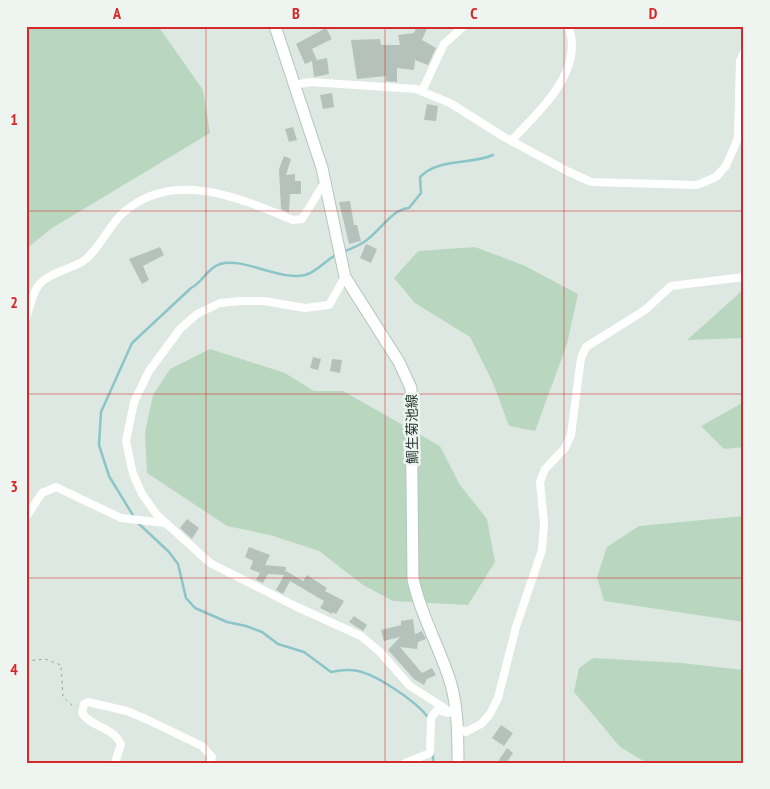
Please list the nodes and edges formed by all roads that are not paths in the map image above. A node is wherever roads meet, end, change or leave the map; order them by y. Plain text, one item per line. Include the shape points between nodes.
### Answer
1 (276, 26) edge
2 (464, 26) edge
3 (568, 26) edge
4 (744, 52) edge
5 (294, 85) junction
6 (422, 91) junction
7 (512, 140) junction
8 (325, 182) junction
9 (345, 277) junction
10 (744, 277) edge
11 (26, 318) edge
12 (26, 517) edge
13 (166, 523) junction
14 (455, 714) junction
15 (457, 728) junction
16 (115, 763) edge
17 (210, 763) edge
18 (405, 763) edge
19 (458, 763) edge

1 - 5 main road, 鯛生菊池線
2 - 6 street via 444,44
3 - 7 street via 573,52 563,78
4 - 7 street via 740,69 738,138 726,166 706,182 592,182
5 - 6 street via 310,82 354,84
5 - 8 main road, 鯛生菊池線
6 - 7 street via 450,103
8 - 9 main road, 鯛生菊池線
8 - 11 street via 302,219 293,220 212,190 153,196 122,213 83,262 47,276 36,286
9 - 13 street via 329,305 305,308 264,301 240,301 220,304 196,314 180,329 149,371 134,402 126,441 133,474 142,494
9 - 14 main road, 鯛生菊池線 via 399,362 411,388 413,579 418,602 448,674
10 - 15 street via 671,286 645,310 586,347 581,358 571,436 565,448 545,469 540,482 544,524 542,550 516,627 498,698 481,724 466,732
12 - 13 street via 42,493 56,487 121,518
13 - 14 street via 210,563 361,636 410,686
14 - 15 main road, 鯛生菊池線
14 - 18 street via 438,710 431,718 430,753
15 - 19 main road, 鯛生菊池線
16 - 17 street via 121,744 112,731 85,718 82,713 84,704 88,702 127,712 202,746 212,757

